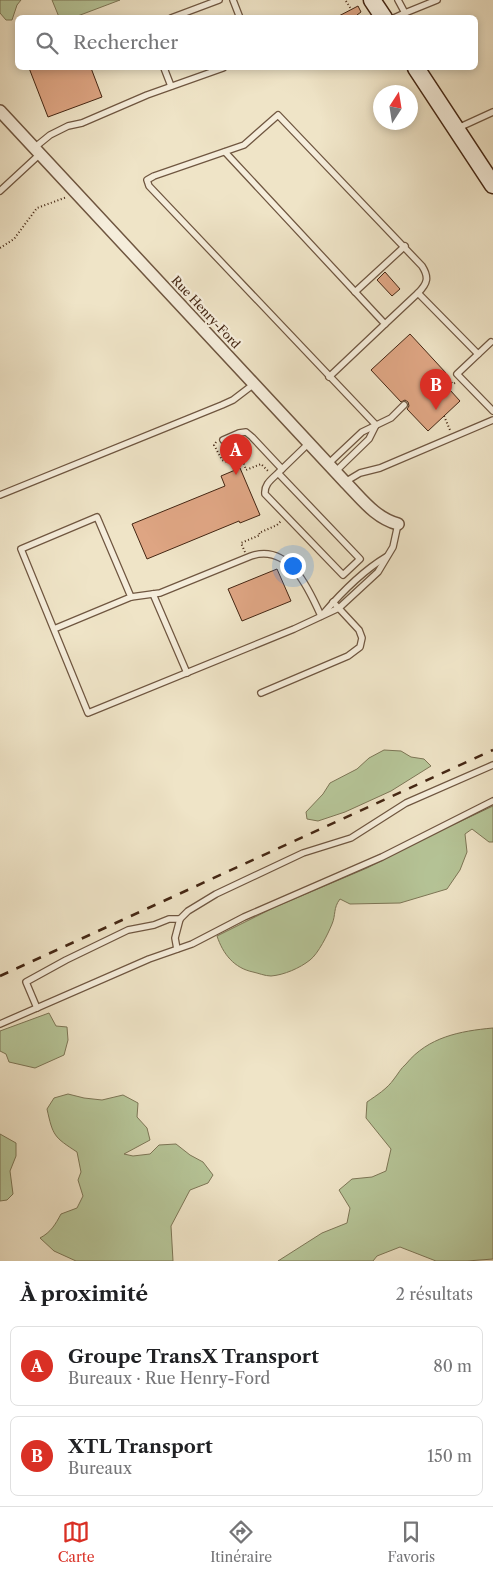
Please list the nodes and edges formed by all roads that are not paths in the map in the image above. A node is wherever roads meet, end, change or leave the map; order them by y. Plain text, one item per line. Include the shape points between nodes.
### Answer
1 (219, 0) edge
2 (233, 0) edge
3 (372, 0) edge
4 (398, 0) edge
5 (437, 0) edge
6 (405, 13) junction
7 (179, 15) edge
8 (239, 15) edge
9 (382, 15) edge
10 (401, 15) edge
11 (165, 70) edge
12 (216, 70) edge
13 (417, 70) edge
14 (171, 86) junction
15 (0, 111) edge
16 (493, 112) edge
17 (456, 129) junction
18 (37, 151) junction
19 (225, 152) junction
20 (492, 181) edge
21 (0, 191) edge
22 (405, 246) junction
23 (355, 292) junction
24 (418, 293) junction
25 (385, 324) junction
26 (490, 342) dead end
27 (478, 354) junction
28 (329, 377) junction
29 (254, 384) junction
30 (404, 405) dead end
31 (493, 411) edge
32 (493, 420) edge
33 (376, 425) junction
34 (221, 441) road end
35 (309, 443) junction
36 (332, 468) junction
37 (280, 471) junction
38 (345, 482) junction
39 (0, 496) edge
40 (398, 524) joint
41 (387, 556) junction
42 (153, 594) junction
43 (131, 597) junction
44 (333, 602) junction
45 (339, 608) junction
46 (321, 616) junction
47 (54, 629) junction
48 (187, 672) junction
49 (261, 693) dead end
50 (493, 765) edge
51 (493, 801) edge
52 (180, 919) junction
53 (177, 949) junction
54 (37, 1008) junction
55 (0, 1024) edge

1 - 7 lane
2 - 8 lane
3 - 9 main road
4 - 6 lane
5 - 6 lane
6 - 10 lane
11 - 14 lane
12 - 14 lane
13 - 17 main road
14 - 18 lane via 68,126 50,135
15 - 18 street, Rue Henry-Ford
16 - 17 lane
17 - 20 main road
18 - 21 lane
18 - 29 street, Rue Henry-Ford
19 - 22 lane via 244,145 278,115
19 - 23 lane
19 - 28 lane via 154,176 147,182
22 - 23 lane
22 - 24 lane via 427,277
23 - 25 lane
24 - 25 lane
24 - 27 lane
25 - 28 lane
26 - 27 lane
27 - 31 lane via 456,374
28 - 33 lane
29 - 35 street, Rue Henry-Ford
29 - 39 lane via 222,406
30 - 33 lane via 391,418
32 - 38 lane via 380,468 360,473
33 - 36 lane via 362,432
33 - 36 lane via 369,439
34 - 37 lane via 246,432
35 - 36 street, Rue Henry-Ford
35 - 37 lane
36 - 38 street, Rue Henry-Ford
37 - 37 lane via 266,487 267,497 343,575 360,559
38 - 40 street, Rue Henry-Ford via 376,513
40 - 41 lane via 395,541
41 - 44 lane via 371,566
41 - 45 lane via 378,572
42 - 43 lane
42 - 46 lane via 255,554 267,553 286,562 297,573 308,587
42 - 48 lane
43 - 47 lane
43 - 47 lane via 97,517 22,549
44 - 45 lane
44 - 46 lane
45 - 46 lane
45 - 49 lane via 361,635 357,650
46 - 48 lane
47 - 48 lane via 88,713
50 - 52 lane via 406,803 351,838 303,853 234,884
51 - 53 lane via 382,857
52 - 53 lane via 175,938
52 - 54 lane via 128,930 26,982
53 - 54 lane
54 - 55 lane

